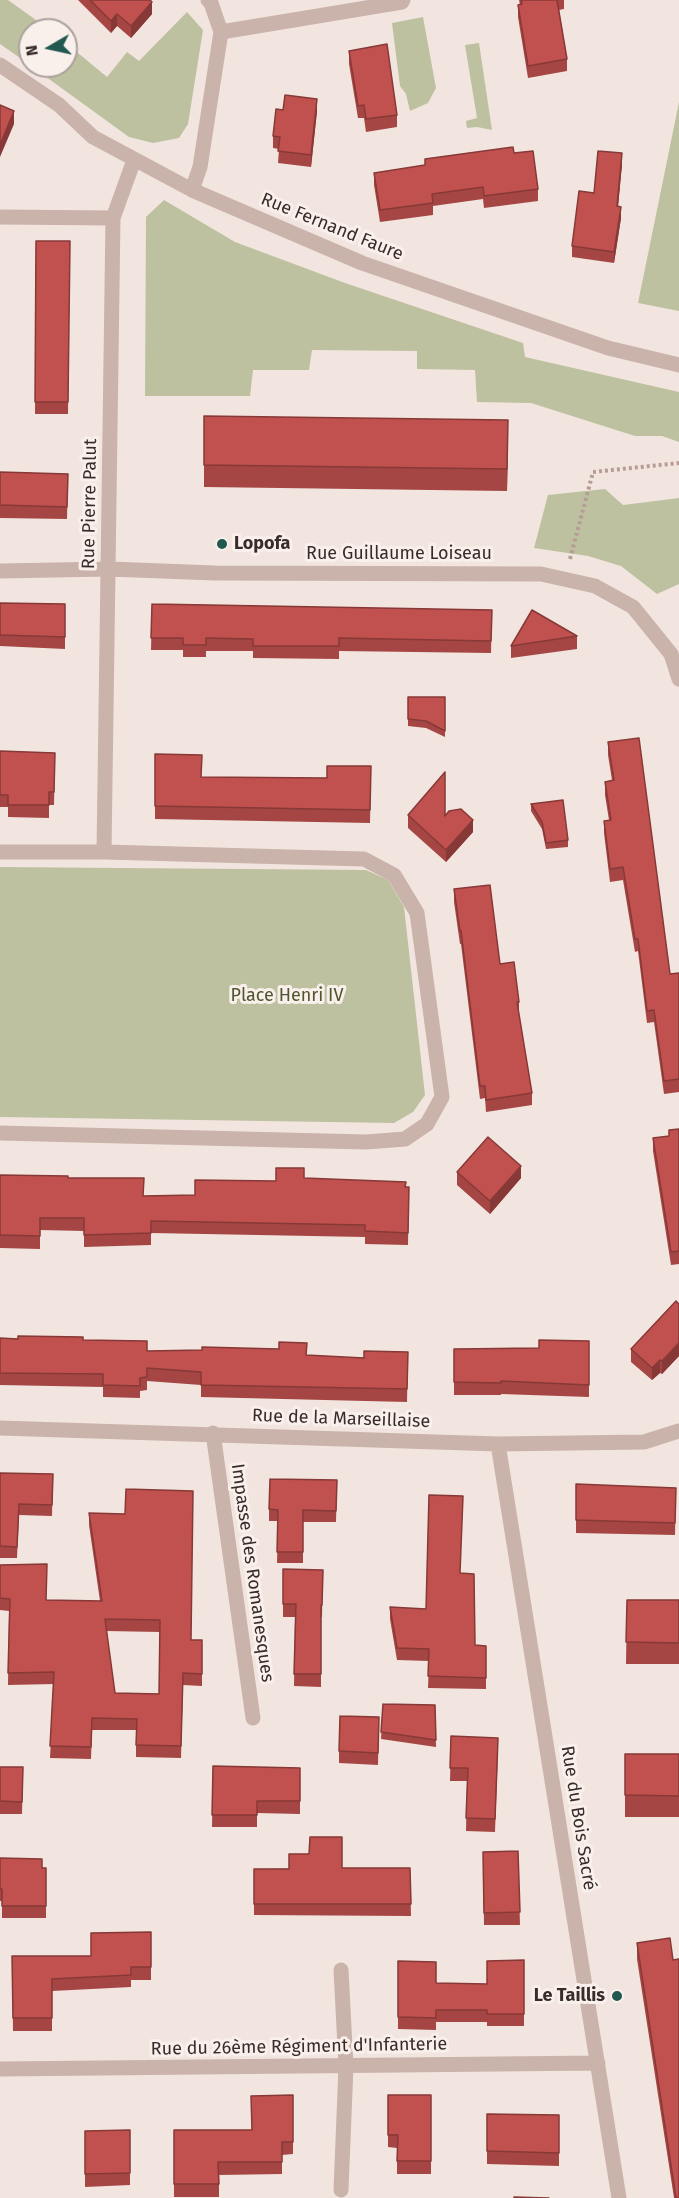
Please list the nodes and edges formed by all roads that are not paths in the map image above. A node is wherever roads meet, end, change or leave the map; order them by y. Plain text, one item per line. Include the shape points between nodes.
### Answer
1 (208, 0) edge
2 (403, 0) edge
3 (221, 32) junction
4 (0, 65) edge
5 (134, 160) junction
6 (192, 190) junction
7 (0, 217) edge
8 (113, 218) junction
9 (679, 365) edge
10 (109, 569) junction
11 (0, 571) edge
12 (679, 680) edge
13 (0, 852) edge
14 (104, 852) junction
15 (0, 1133) edge
16 (0, 1428) edge
17 (679, 1431) edge
18 (213, 1433) junction
19 (498, 1444) junction
20 (254, 1718) dead end
21 (341, 1970) dead end
22 (598, 2063) junction
23 (346, 2066) junction
24 (0, 2069) edge
25 (340, 2190) dead end
26 (619, 2198) edge

1 - 3 street
2 - 3 street
3 - 6 street via 200,167
4 - 5 street, Rue Fernand Faure via 59,105 93,137
5 - 6 street, Rue Fernand Faure
5 - 8 street, Rue Pierre Palut
6 - 9 street, Rue Fernand Faure via 362,262 608,348
7 - 8 street
8 - 10 street, Rue Pierre Palut
10 - 11 street, Rue Guillaume Loiseau
10 - 12 street, Rue Guillaume Loiseau via 541,574 595,586 633,607 671,654
10 - 14 street, Rue Pierre Palut
13 - 14 street
14 - 15 street via 364,859 394,875 417,913 442,1096 427,1124 405,1139 366,1142
16 - 18 street, Rue de la Marseillaise
17 - 19 street, Rue de la Marseillaise via 644,1442
18 - 19 street, Rue de la Marseillaise
18 - 20 street, Impasse des Romanesques
19 - 22 street, Rue du Bois Sacré
21 - 23 street
22 - 23 street, Rue du 26ème Régiment d'Infanterie
22 - 26 street, Rue du Bois Sacré
23 - 24 street, Rue du 26ème Régiment d'Infanterie
23 - 25 street

